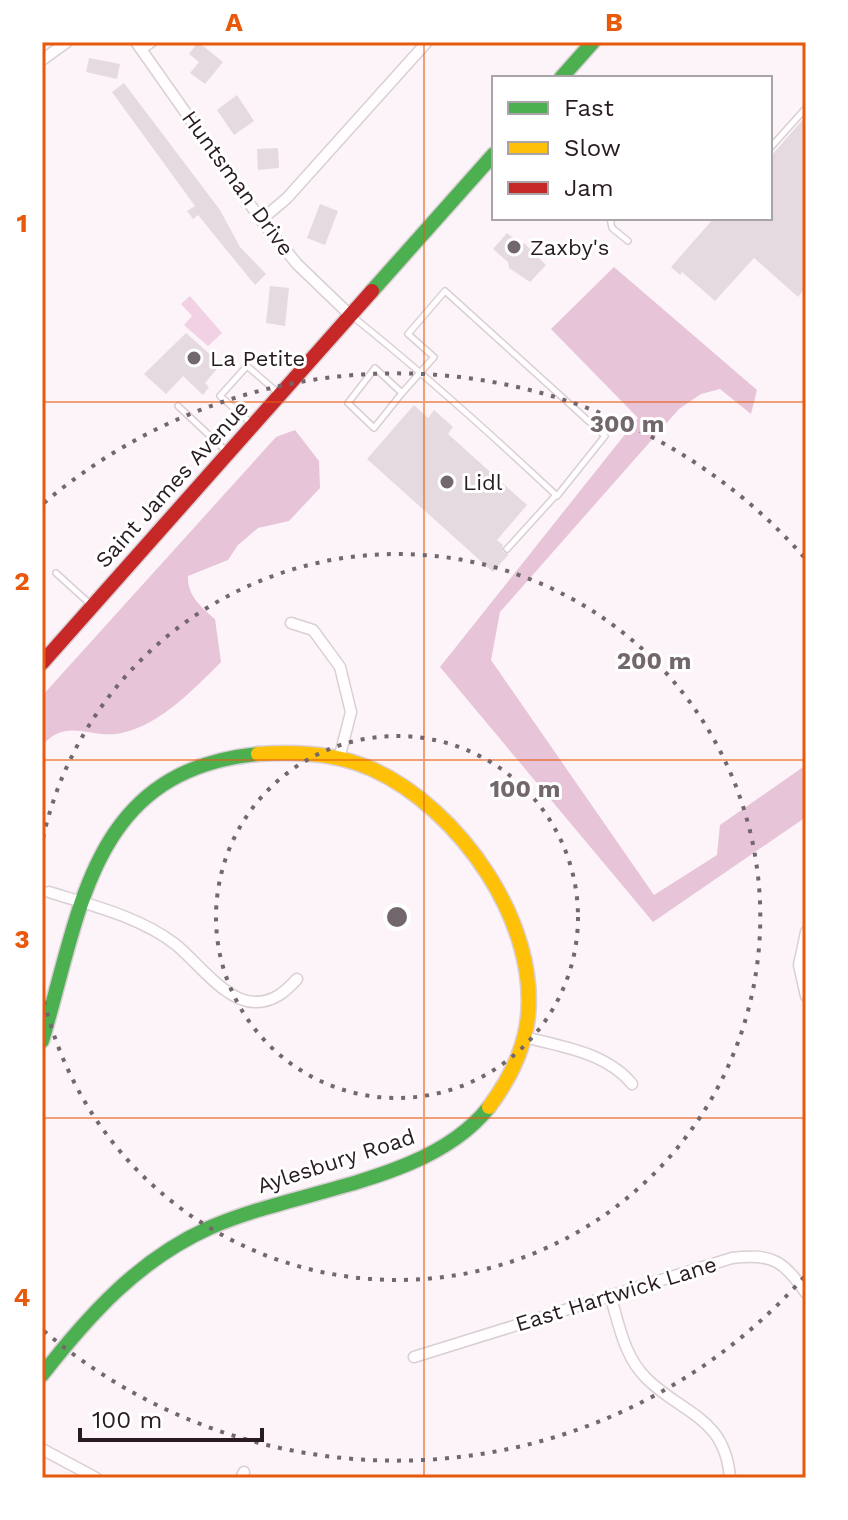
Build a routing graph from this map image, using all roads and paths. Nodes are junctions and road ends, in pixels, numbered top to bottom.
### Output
1 (67, 42) edge
2 (151, 42) edge
3 (427, 42) edge
4 (593, 42) edge
5 (138, 46) edge
6 (42, 60) edge
7 (563, 76) edge
8 (806, 108) edge
9 (772, 146) edge
10 (492, 156) edge
11 (261, 220) junction
12 (610, 220) edge
13 (628, 241) dead end
14 (351, 316) junction
15 (420, 374) junction
16 (402, 393) junction
17 (280, 396) junction
18 (178, 406) dead end
19 (254, 425) junction
20 (229, 454) junction
21 (556, 495) junction
22 (507, 549) dead end
23 (56, 573) dead end
24 (93, 606) junction
25 (291, 623) dead end
26 (42, 663) edge
27 (340, 755) junction
28 (49, 892) dead end
29 (78, 901) junction
30 (806, 932) edge
31 (297, 979) dead end
32 (806, 996) edge
33 (524, 1037) junction
34 (42, 1041) edge
35 (632, 1084) dead end
36 (806, 1293) edge
37 (610, 1295) junction
38 (414, 1357) dead end
39 (42, 1375) edge
40 (42, 1449) edge
41 (96, 1478) edge
42 (730, 1478) edge

1 - 6 street
2 - 5 street
3 - 11 street
4 - 7 street
5 - 11 street, Huntsman Drive
8 - 9 lane
10 - 14 street, Saint James Avenue
11 - 14 street, Huntsman Drive
12 - 13 lane
14 - 15 lane
14 - 17 street, Saint James Avenue
15 - 16 lane
15 - 21 lane
15 - 21 lane
16 - 16 lane
17 - 19 street, Saint James Avenue
17 - 19 lane
18 - 20 lane
19 - 20 street, Saint James Avenue
20 - 24 street, Saint James Avenue
21 - 22 lane
23 - 24 lane
24 - 26 street, Saint James Avenue
25 - 27 street
27 - 29 street, Aylesbury Road
27 - 33 street, Aylesbury Road
28 - 29 street
29 - 31 street
29 - 34 street, Aylesbury Road
30 - 32 street
33 - 35 street
33 - 39 street, Aylesbury Road
36 - 37 street, East Hartwick Lane
37 - 38 street, East Hartwick Lane
37 - 42 street
40 - 41 street

